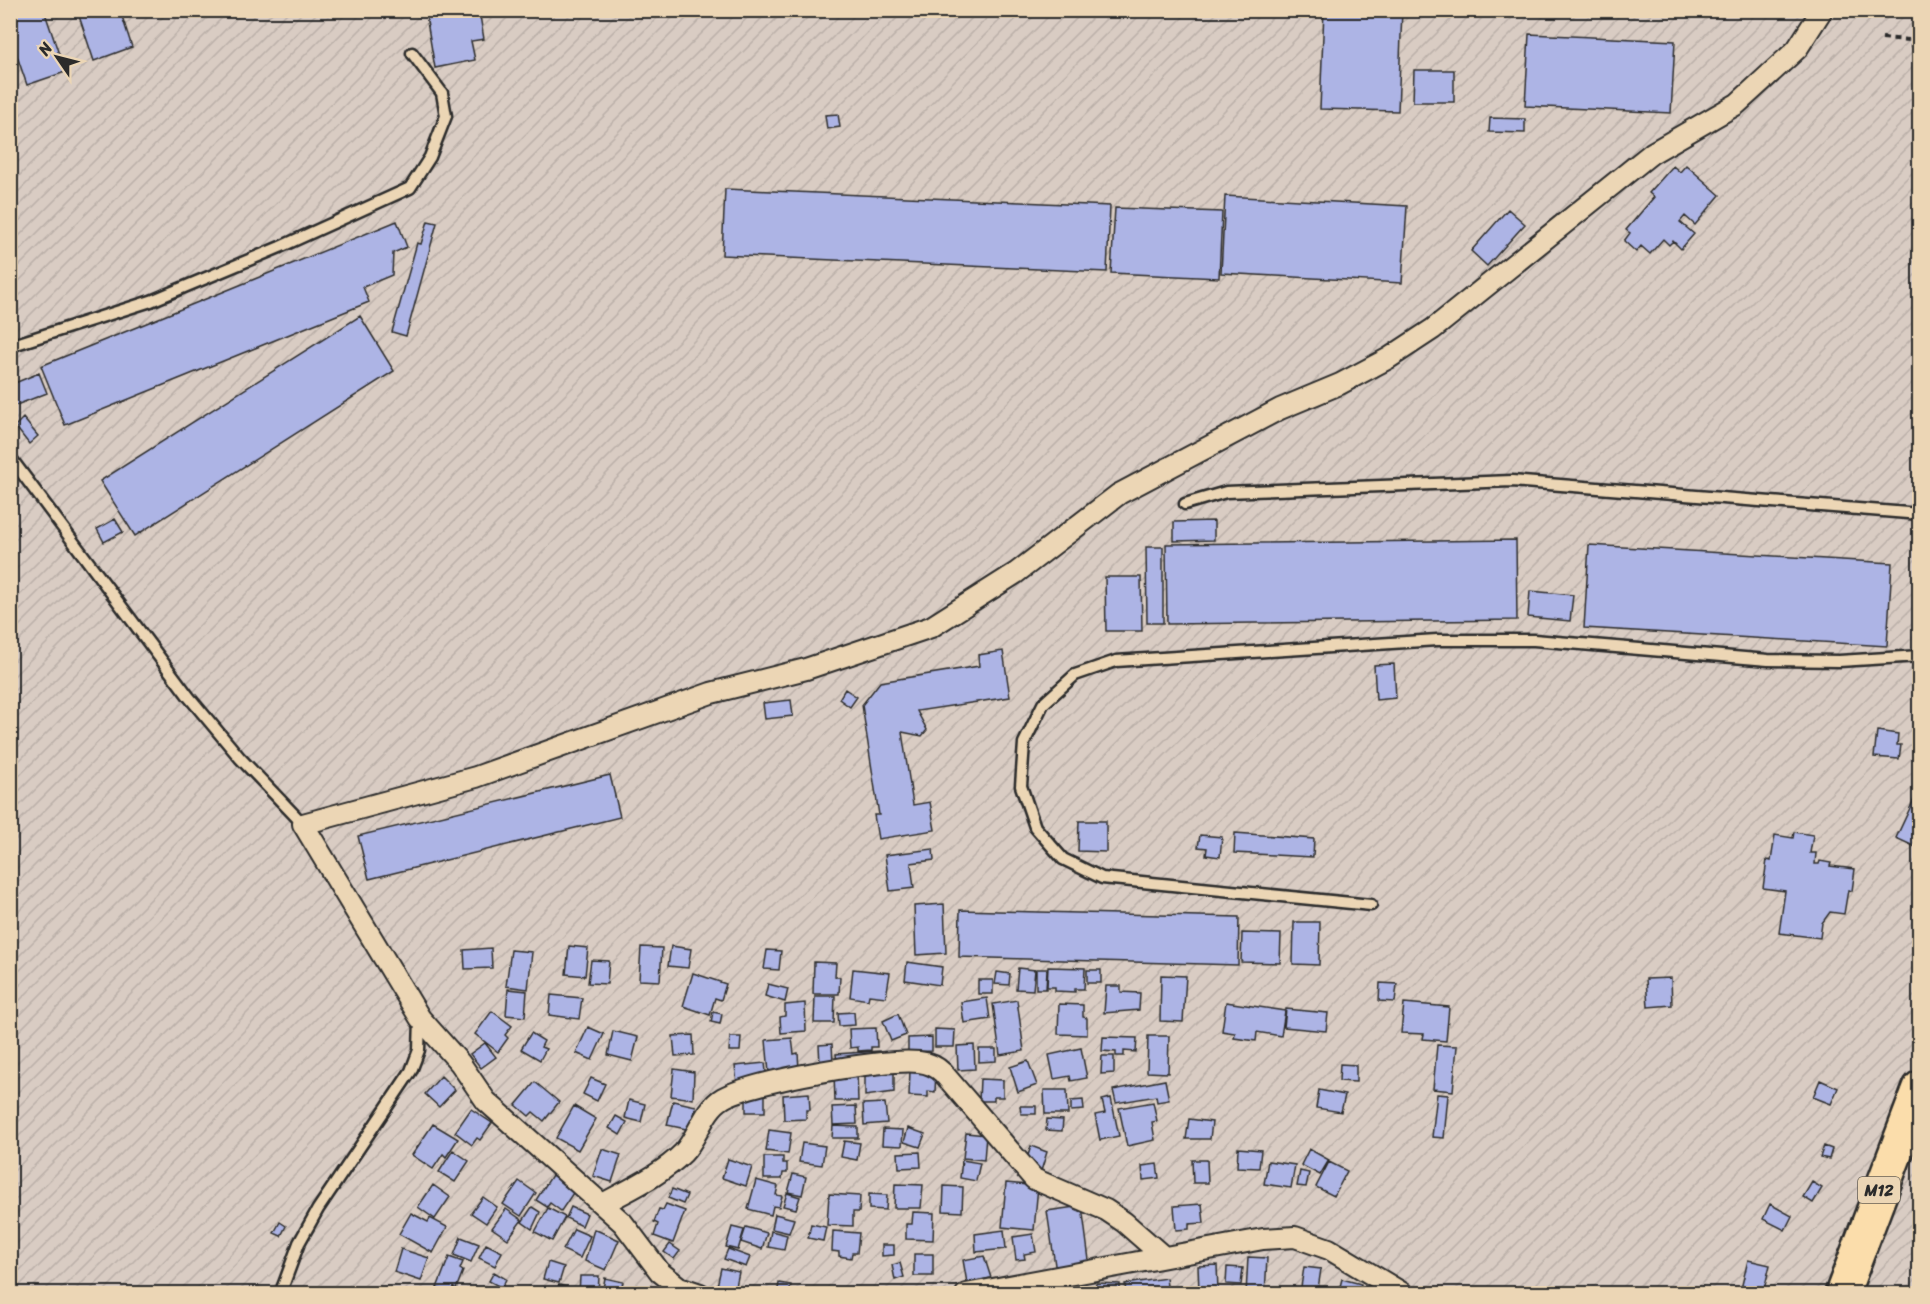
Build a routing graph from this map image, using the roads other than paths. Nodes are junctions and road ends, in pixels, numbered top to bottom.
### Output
1 (1822, 10) edge
2 (412, 53) dead end
3 (10, 346) edge
4 (10, 457) edge
5 (1185, 504) dead end
6 (1920, 514) edge
7 (1920, 656) edge
8 (303, 824) junction
9 (1371, 905) dead end
10 (420, 1018) junction
11 (1920, 1088) edge
12 (603, 1204) junction
13 (1164, 1257) junction
14 (1371, 1284) edge
15 (282, 1289) dead end
16 (700, 1293) edge
17 (966, 1293) edge
18 (1404, 1293) edge
19 (1842, 1293) edge

1 - 8 street
2 - 3 lane
4 - 8 lane
5 - 6 lane
7 - 9 lane
8 - 10 street
10 - 12 street
10 - 15 lane
11 - 19 highway, M12
12 - 13 street
12 - 16 street
13 - 14 street
13 - 17 street
14 - 18 street

